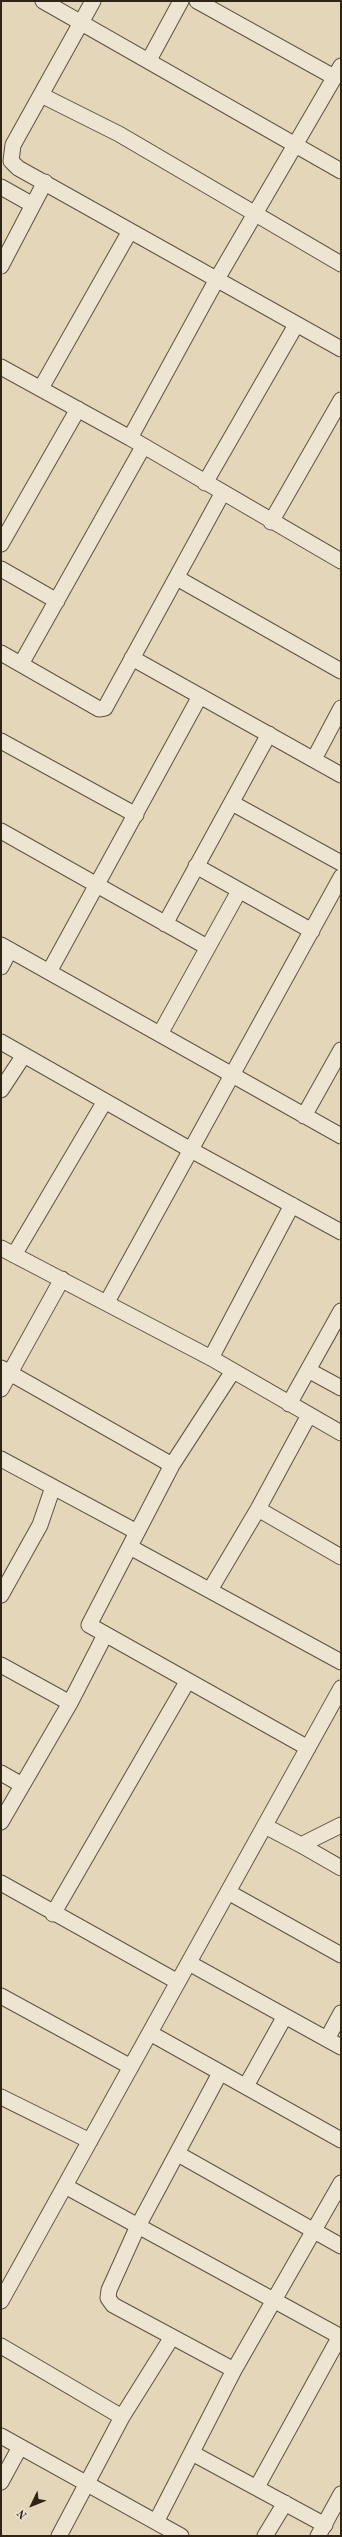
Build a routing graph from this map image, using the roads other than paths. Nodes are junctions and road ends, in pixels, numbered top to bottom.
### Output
1 (43, 1) edge
2 (93, 1) edge
3 (181, 1) edge
4 (198, 1) edge
5 (80, 22) junction
6 (149, 60) junction
7 (338, 71) edge
8 (41, 95) junction
9 (296, 145) junction
10 (341, 171) edge
11 (45, 182) junction
12 (1, 187) edge
13 (33, 205) junction
14 (256, 215) junction
15 (130, 231) junction
16 (341, 264) edge
17 (1, 266) edge
18 (217, 279) junction
19 (296, 325) junction
20 (341, 349) edge
21 (2, 370) edge
22 (41, 388) junction
23 (341, 400) edge
24 (78, 409) junction
25 (130, 438) junction
26 (143, 446) junction
27 (205, 483) junction
28 (222, 494) junction
29 (271, 522) junction
30 (1, 544) edge
31 (341, 561) edge
32 (1, 570) edge
33 (177, 578) junction
34 (57, 601) junction
35 (1, 653) edge
36 (132, 658) junction
37 (20, 664) junction
38 (341, 671) edge
39 (200, 696) junction
40 (341, 708) edge
41 (269, 734) junction
42 (1, 741) edge
43 (314, 759) junction
44 (341, 775) edge
45 (232, 803) junction
46 (136, 815) junction
47 (1, 831) edge
48 (341, 862) edge
49 (196, 866) junction
50 (341, 877) edge
51 (97, 886) junction
52 (239, 890) junction
53 (164, 924) junction
54 (312, 931) junction
55 (207, 947) junction
56 (6, 948) edge
57 (1, 967) edge
58 (49, 972) junction
59 (160, 1034) junction
60 (1, 1042) edge
61 (341, 1050) edge
62 (24, 1055) junction
63 (234, 1075) junction
64 (1, 1090) edge
65 (105, 1101) junction
66 (304, 1116) junction
67 (341, 1136) edge
68 (191, 1150) junction
69 (292, 1205) junction
70 (341, 1232) edge
71 (1, 1248) edge
72 (14, 1255) junction
73 (62, 1279) junction
74 (107, 1302) junction
75 (341, 1311) edge
76 (211, 1358) junction
77 (308, 1370) junction
78 (5, 1371) edge
79 (233, 1371) junction
80 (341, 1388) edge
81 (1, 1389) edge
82 (289, 1404) junction
83 (309, 1415) junction
84 (341, 1433) edge
85 (1, 1459) edge
86 (172, 1465) junction
87 (53, 1487) junction
88 (258, 1509) junction
89 (137, 1532) junction
90 (130, 1547) junction
91 (341, 1557) edge
92 (210, 1590) junction
93 (1, 1595) edge
94 (105, 1635) junction
95 (341, 1662) edge
96 (1, 1665) edge
97 (187, 1682) junction
98 (341, 1688) edge
99 (70, 1703) junction
100 (308, 1748) junction
101 (1, 1773) edge
102 (22, 1785) junction
103 (1, 1822) edge
104 (341, 1825) edge
105 (265, 1826) junction
106 (301, 1845) junction
107 (341, 1868) edge
108 (1, 1883) edge
109 (228, 1892) junction
110 (52, 1914) junction
111 (341, 1955) edge
112 (189, 1962) junction
113 (178, 1982) junction
114 (1, 1996) edge
115 (341, 2013) edge
116 (285, 2016) junction
117 (150, 2033) junction
118 (327, 2039) junction
119 (341, 2047) edge
120 (131, 2067) junction
121 (220, 2073) junction
122 (246, 2086) junction
123 (1, 2097) edge
124 (341, 2140) edge
125 (90, 2141) junction
126 (178, 2154) junction
127 (341, 2183) edge
128 (65, 2186) junction
129 (137, 2228) junction
130 (314, 2232) junction
131 (341, 2246) edge
132 (274, 2300) junction
133 (1, 2301) edge
134 (340, 2337) edge
135 (172, 2338) junction
136 (1, 2346) edge
137 (234, 2370) junction
138 (122, 2417) junction
139 (1, 2436) edge
140 (20, 2447) junction
141 (192, 2453) junction
142 (1, 2482) edge
143 (87, 2484) junction
144 (257, 2487) junction
145 (341, 2494) edge
146 (285, 2503) junction
147 (156, 2522) junction
148 (321, 2530) edge
149 (59, 2536) edge
150 (181, 2536) edge
151 (265, 2536) edge

1 - 5 street
2 - 5 street
3 - 6 street
4 - 7 street
5 - 6 street
5 - 8 street
6 - 9 street
7 - 9 street
8 - 11 street
8 - 14 street
9 - 10 street
9 - 14 street
11 - 13 street
11 - 15 street
12 - 13 street
13 - 17 street
14 - 16 street
14 - 18 street
15 - 18 street
15 - 22 street
18 - 19 street
18 - 25 street
19 - 20 street
19 - 27 street
21 - 22 street
22 - 24 street
23 - 29 street
24 - 25 street
24 - 30 street
25 - 26 street
26 - 27 street
26 - 34 street
27 - 28 street
28 - 29 street
28 - 33 street
29 - 31 street
32 - 34 street
33 - 36 street
33 - 38 street
34 - 37 street
35 - 37 street
36 - 37 street
36 - 39 street
39 - 41 street
39 - 46 street
40 - 43 street
41 - 43 street
41 - 45 street
42 - 46 street
43 - 44 street
45 - 48 street
45 - 49 street
46 - 51 street
47 - 51 street
49 - 52 street
49 - 53 street
50 - 54 street
51 - 53 street
51 - 58 street
52 - 54 street
52 - 55 street
53 - 55 street
54 - 63 street
55 - 59 street
56 - 57 street
56 - 58 street
58 - 59 street
59 - 63 street
60 - 62 street
61 - 66 street
62 - 64 street
62 - 65 street
63 - 66 street
63 - 68 street
65 - 68 street
65 - 72 street
66 - 67 street
68 - 69 street
68 - 74 street
69 - 70 street
69 - 76 street
71 - 72 street
72 - 73 street
73 - 74 street
73 - 78 street
74 - 76 street
75 - 77 street
76 - 79 street
77 - 80 street
77 - 82 street
78 - 81 street
78 - 86 street
79 - 82 street
79 - 86 street
82 - 83 street
83 - 84 street
83 - 88 street
85 - 87 street
86 - 89 street
87 - 89 street
87 - 93 street
88 - 91 street
88 - 92 street
89 - 90 street
90 - 92 street
90 - 94 street
92 - 95 street
94 - 97 street
94 - 99 street
96 - 99 street
97 - 100 street
97 - 110 street
98 - 100 street
99 - 102 street
100 - 105 street
101 - 102 street
102 - 103 street
104 - 106 street
105 - 106 street
105 - 109 street
106 - 107 street
108 - 110 street
109 - 111 street
109 - 112 street
110 - 113 street
112 - 113 street
112 - 116 street
113 - 117 street
114 - 120 street
115 - 118 street
116 - 118 street
116 - 122 street
117 - 120 street
117 - 121 street
118 - 119 street
120 - 125 street
121 - 122 street
121 - 126 street
122 - 124 street
123 - 125 street
125 - 128 street
126 - 129 street
126 - 130 street
127 - 130 street
128 - 129 street
128 - 133 street
129 - 132 street
129 - 135 street
130 - 131 street
130 - 132 street
132 - 134 street
132 - 137 street
134 - 144 street
135 - 137 street
135 - 138 street
136 - 138 street
137 - 141 street
138 - 143 street
139 - 140 street
140 - 142 street
140 - 143 street
141 - 144 street
141 - 147 street
143 - 147 street
143 - 149 street
144 - 146 street
145 - 148 street
146 - 148 street
146 - 151 street
147 - 150 street

